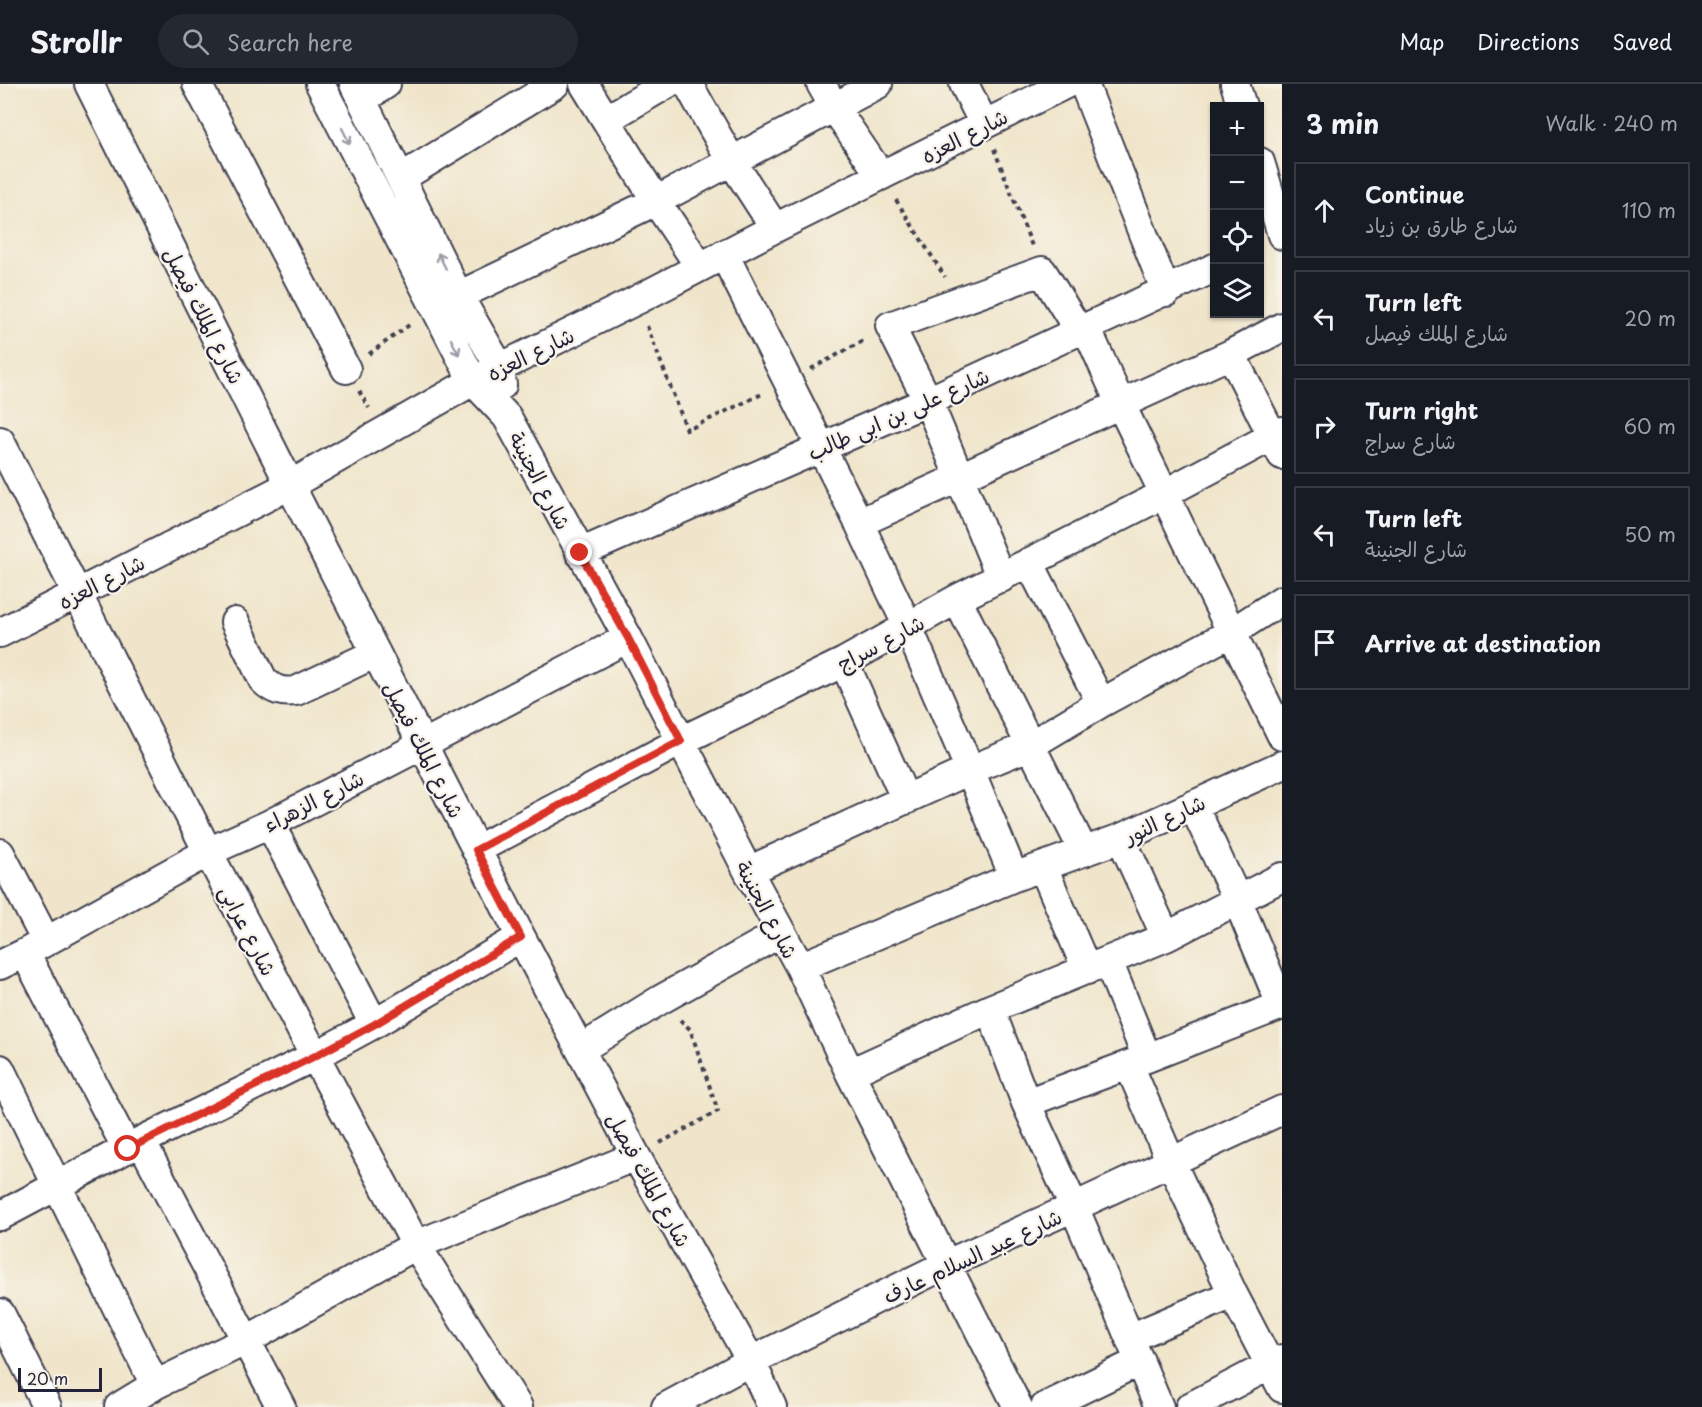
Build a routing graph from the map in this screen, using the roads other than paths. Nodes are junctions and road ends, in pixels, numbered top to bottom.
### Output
1 (89, 84) edge
2 (196, 84) edge
3 (320, 84) edge
4 (555, 84) edge
5 (584, 84) edge
6 (667, 84) edge
7 (688, 84) edge
8 (878, 84) edge
9 (964, 84) edge
10 (1066, 84) edge
11 (1083, 84) edge
12 (1235, 84) edge
13 (368, 89) edge
14 (827, 95) edge
15 (1241, 102) edge
16 (607, 119) junction
17 (984, 124) junction
18 (731, 160) junction
19 (1264, 175) edge
20 (881, 176) junction
21 (400, 178) junction
22 (656, 201) junction
23 (775, 228) junction
24 (1282, 235) edge
25 (1264, 245) edge
26 (712, 261) junction
27 (1210, 270) edge
28 (1166, 292) junction
29 (446, 301) junction
30 (1282, 327) edge
31 (1083, 329) junction
32 (1231, 354) junction
33 (500, 368) junction
34 (346, 369) road end
35 (473, 381) junction
36 (928, 401) junction
37 (1120, 403) junction
38 (507, 417) junction
39 (0, 441) edge
40 (1279, 441) edge
41 (820, 448) junction
42 (959, 476) junction
43 (290, 485) junction
44 (1164, 494) junction
45 (859, 523) junction
46 (580, 553) junction
47 (1029, 562) junction
48 (1001, 578) junction
49 (77, 593) junction
50 (957, 599) junction
51 (1282, 600) edge
52 (235, 622) dead end
53 (908, 627) junction
54 (1232, 632) junction
55 (0, 633) edge
56 (628, 638) junction
57 (376, 653) junction
58 (844, 662) junction
59 (1101, 703) junction
60 (1282, 736) edge
61 (681, 741) junction
62 (422, 744) junction
63 (1029, 746) junction
64 (1282, 765) edge
65 (970, 770) junction
66 (906, 800) junction
67 (1192, 805) junction
68 (270, 824) junction
69 (1121, 838) junction
70 (476, 850) junction
71 (208, 852) junction
72 (1084, 852) junction
73 (0, 853) edge
74 (1043, 867) junction
75 (748, 871) junction
76 (1282, 877) edge
77 (1014, 878) junction
78 (1237, 899) junction
79 (780, 933) junction
80 (521, 937) junction
81 (1166, 937) junction
82 (36, 947) junction
83 (0, 965) edge
84 (1098, 966) junction
85 (800, 967) junction
86 (1281, 1005) edge
87 (990, 1009) junction
88 (375, 1024) junction
89 (581, 1049) junction
90 (315, 1056) junction
91 (1138, 1062) junction
92 (0, 1069) edge
93 (850, 1073) junction
94 (1026, 1103) junction
95 (1282, 1110) edge
96 (134, 1145) junction
97 (636, 1156) junction
98 (1170, 1160) junction
99 (57, 1186) junction
100 (1074, 1207) junction
101 (0, 1216) edge
102 (416, 1245) junction
103 (947, 1264) junction
104 (1233, 1294) junction
105 (0, 1313) edge
106 (247, 1340) junction
107 (1135, 1349) junction
108 (751, 1361) junction
109 (1278, 1371) edge
110 (155, 1385) junction
111 (124, 1406) edge
112 (47, 1407) edge
113 (281, 1407) edge
114 (518, 1407) edge
115 (666, 1407) edge
116 (772, 1407) edge
117 (1018, 1407) edge
118 (1045, 1407) edge
119 (1159, 1407) edge
120 (1190, 1407) edge

1 - 43 street, شارع الملك فيصل
2 - 34 street
3 -> 29 street, شارع الجنينة
4 - 21 street
5 - 16 street
6 - 16 street
7 - 18 street
8 - 14 street
9 - 17 street
10 - 17 street, شارع العزه
11 - 28 street
12 - 15 street
13 - 21 street, شارع الجنينة
14 - 18 street
14 - 20 street
16 - 22 street
17 - 20 street, شارع العزه
18 - 22 street
18 - 23 street
19 - 24 street
20 - 23 street, شارع العزه
29 -> 21 street, شارع الجنينة
22 - 26 street
22 - 29 street
23 - 26 street, شارع العزه
24 - 25 street
26 - 33 street, شارع العزه
26 - 41 street
27 - 28 street, شارع على بن ابى طالب
28 - 31 street, شارع على بن ابى طالب
29 - 33 street, شارع الجنينة
29 -> 35 street, شارع الجنينة
30 - 32 street
31 - 36 street, شارع على بن ابى طالب
31 - 36 street
31 - 37 street
32 - 37 street
32 - 40 street
33 - 35 street, شارع العزه
33 - 38 street, شارع الجنينة
35 - 38 street, شارع الجنينة
35 - 43 street, شارع العزه
36 - 41 street, شارع على بن ابى طالب
36 - 42 street
37 - 42 street
37 - 44 street
38 - 46 street, شارع الجنينة
39 - 49 street, شارع عرابى
40 - 44 street, شارع سراج
41 - 45 street
41 - 46 street, شارع على بن ابى طالب
42 - 45 street
42 - 48 street
43 - 49 street, شارع العزه
43 - 57 street, شارع الملك فيصل
44 - 47 street, شارع سراج
44 - 54 street
45 - 53 street
46 - 56 street, شارع الجنينة
47 - 48 street, شارع سراج
47 - 59 street
48 - 50 street, شارع سراج
49 - 55 street, شارع العزه
49 - 71 street, شارع عرابى
50 - 53 street, شارع سراج
50 - 63 street
51 - 54 street
52 - 57 street
53 - 58 street, شارع سراج
53 - 65 street
54 - 59 street
54 - 60 street
56 - 61 street, شارع الجنينة
56 - 62 street, شارع الزهراء
57 - 62 street, شارع الملك فيصل
58 - 61 street, شارع سراج
58 - 66 street
59 - 63 street
61 - 70 street, شارع سراج
61 - 75 street, شارع الجنينة
62 - 68 street, شارع الزهراء
62 - 70 street, شارع الملك فيصل
63 - 65 street
63 - 72 street
64 - 67 street, شارع النور
65 - 66 street
65 - 77 street
66 - 75 street
67 - 69 street, شارع النور
67 - 78 street
68 - 71 street, شارع الزهراء
68 - 88 street
69 - 72 street, شارع النور
69 - 81 street
70 - 80 street, شارع الملك فيصل
71 - 82 street, شارع الزهراء
71 - 90 street, شارع عرابى
72 - 74 street, شارع النور
73 - 82 street
74 - 77 street, شارع النور
74 - 84 street
75 - 79 street, شارع الجنينة
76 - 78 street
77 - 85 street, شارع النور
78 - 81 street
78 - 86 street
79 - 85 street, شارع الجنينة
79 - 89 street
80 - 88 street
80 - 89 street, شارع الملك فيصل
81 - 84 street
82 - 83 street, شارع الزهراء
82 - 96 street
84 - 87 street
84 - 91 street
85 - 93 street, شارع الجنينة
86 - 91 street
87 - 93 street
87 - 94 street
88 - 90 street
89 - 97 street, شارع الملك فيصل
90 - 96 street
90 - 102 street, شارع عرابى
91 - 94 street
91 - 98 street
92 - 99 street
93 - 103 street, شارع الجنينة
94 - 100 street
95 - 98 street, شارع عبد السلام عارف
96 - 99 street
96 - 106 street
97 - 102 street
97 - 108 street, شارع الملك فيصل
98 - 100 street, شارع عبد السلام عارف
98 - 104 street
99 - 101 street
99 - 110 street
100 - 103 street, شارع عبد السلام عارف
100 - 107 street
102 - 106 street
102 - 114 street, شارع عرابى
103 - 108 street, شارع عبد السلام عارف
103 - 117 street, شارع الجنينة
104 - 107 street
104 - 109 street
105 - 112 street
106 - 110 street
106 - 113 street
107 - 118 street
107 - 119 street
108 - 115 street, شارع عبد السلام عارف
108 - 116 street, شارع الملك فيصل
109 - 120 street
110 - 111 street

